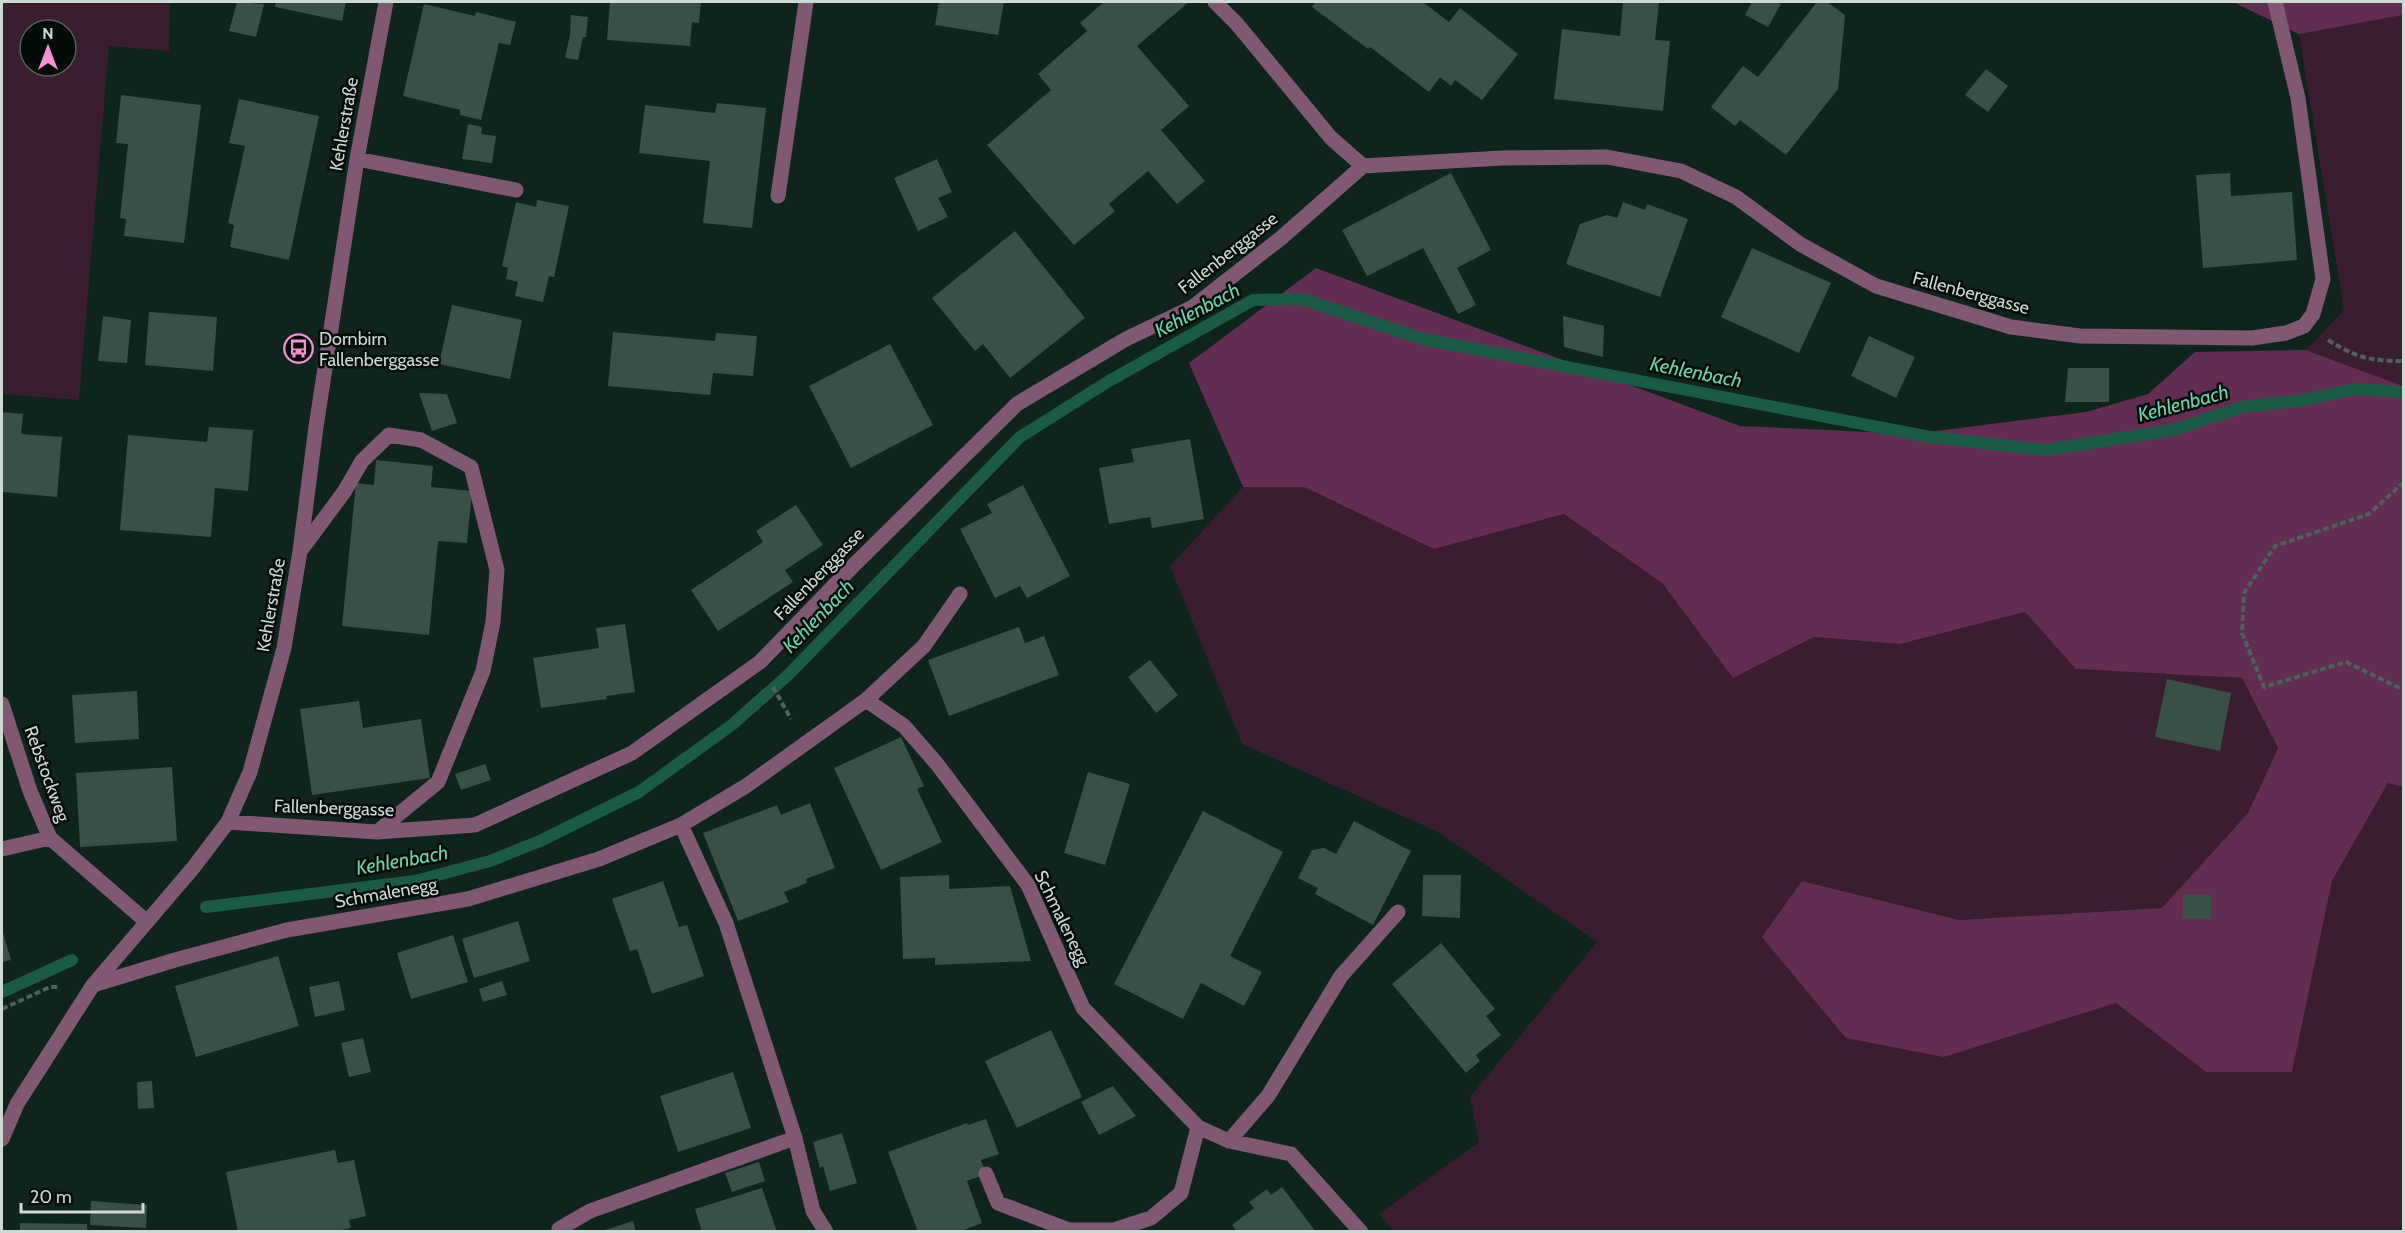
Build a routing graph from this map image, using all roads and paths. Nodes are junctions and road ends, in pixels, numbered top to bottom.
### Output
1 (386, 2) edge
2 (806, 2) edge
3 (1215, 2) edge
4 (2275, 2) edge
5 (357, 159) junction
6 (1363, 166) junction
7 (516, 190) dead end
8 (778, 196) dead end
9 (2304, 326) junction
10 (2403, 361) edge
11 (2403, 482) edge
12 (300, 551) junction
13 (960, 594) dead end
14 (2403, 690) edge
15 (866, 700) junction
16 (2, 704) edge
17 (228, 822) junction
18 (681, 825) junction
19 (377, 832) junction
20 (50, 838) junction
21 (2, 849) edge
22 (1398, 912) dead end
23 (147, 922) junction
24 (93, 985) junction
25 (2, 1009) edge
26 (1198, 1127) junction
27 (795, 1138) junction
28 (2, 1139) edge
29 (1229, 1142) junction
30 (986, 1174) dead end
31 (559, 1232) edge
32 (826, 1232) edge
33 (1361, 1232) edge

1 - 5 street, Kehlerstraße
2 - 8 street
3 - 6 street
4 - 9 street
5 - 7 street
5 - 12 street, Kehlerstraße
6 - 9 street, Fallenberggasse
6 - 19 street, Fallenberggasse
9 - 10 path
11 - 14 path
12 - 17 street, Kehlerstraße
12 - 19 street
13 - 15 street, Schmalenegg
15 - 18 street, Schmalenegg
15 - 26 street, Schmalenegg
16 - 20 street, Rebstockweg
17 - 19 street, Fallenberggasse
17 - 23 street, Kehlerstraße
18 - 24 street, Schmalenegg
18 - 27 street
20 - 21 street
20 - 23 street, Rebstockweg
22 - 29 street
23 - 24 street, Kehlerstraße
24 - 25 path
24 - 28 street, Kehlerstraße
26 - 29 street, Schmalenegg
26 - 30 street
27 - 31 street
27 - 32 street
29 - 33 street, Schmalenegg

